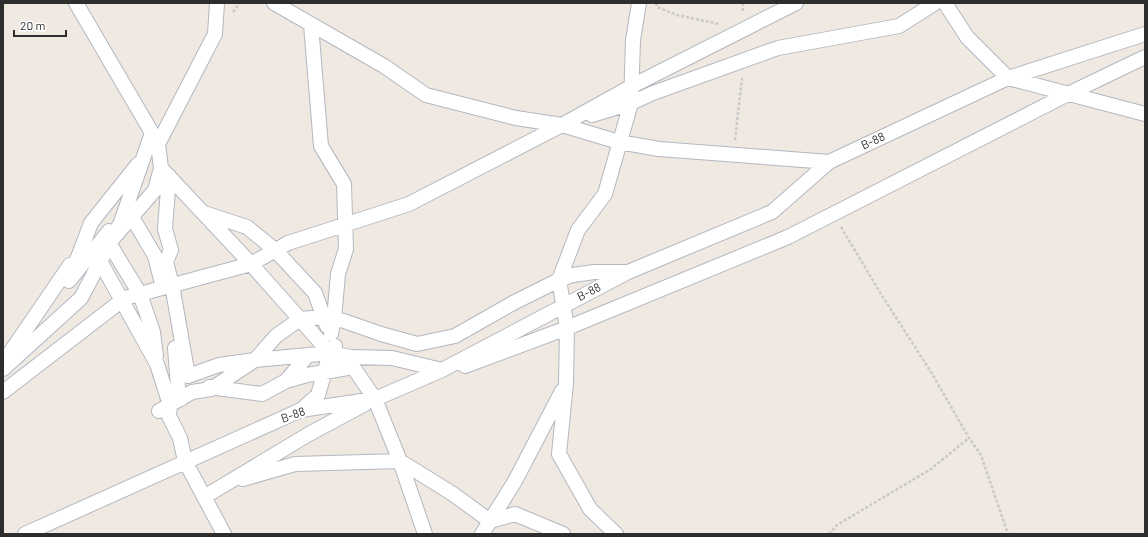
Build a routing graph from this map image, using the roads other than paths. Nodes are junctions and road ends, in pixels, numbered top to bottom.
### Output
1 (76, 3) edge
2 (217, 3) edge
3 (274, 3) edge
4 (639, 3) edge
5 (796, 3) edge
6 (935, 3) edge
7 (945, 3) edge
8 (311, 25) junction
9 (1145, 34) edge
10 (1145, 57) edge
11 (1008, 78) junction
12 (632, 86) junction
13 (1068, 94) junction
14 (631, 102) junction
15 (1145, 114) edge
16 (562, 125) junction
17 (619, 142) junction
18 (160, 155) junction
19 (144, 156) junction
20 (829, 162) junction
21 (202, 212) junction
22 (128, 214) junction
23 (345, 224) junction
24 (109, 243) junction
25 (82, 245) junction
26 (275, 250) junction
27 (100, 261) junction
28 (251, 264) junction
29 (628, 272) junction
30 (559, 280) junction
31 (168, 287) junction
32 (140, 294) junction
33 (122, 301) junction
34 (563, 305) junction
35 (329, 318) junction
36 (300, 319) junction
37 (567, 328) junction
38 (330, 353) junction
39 (308, 355) junction
40 (255, 360) junction
41 (3, 363) edge
42 (157, 364) junction
43 (353, 367) junction
44 (3, 369) edge
45 (442, 370) junction
46 (325, 372) junction
47 (286, 381) junction
48 (566, 383) junction
49 (211, 388) junction
50 (3, 392) edge
51 (174, 395) junction
52 (375, 399) junction
53 (301, 410) junction
54 (185, 461) junction
55 (400, 461) junction
56 (224, 485) junction
57 (204, 497) junction
58 (490, 521) junction
59 (25, 534) edge
60 (224, 534) edge
61 (425, 534) edge
62 (482, 534) edge
63 (563, 534) edge
64 (616, 534) edge

1 - 18 street
2 - 18 street
3 - 8 street
4 - 12 street
5 - 12 street
6 - 14 street
7 - 11 street
8 - 16 street
8 - 23 street
9 - 11 street, B-88
10 - 13 street
11 - 13 street
11 - 20 street, B-88
12 - 14 street
12 - 16 street
13 - 15 street
13 - 37 street
14 - 16 street
14 - 17 street
16 - 17 street
16 - 23 street
17 - 20 street
17 - 30 street
18 - 19 street
18 - 21 street
18 - 22 street
18 - 31 street
19 - 22 street
19 - 25 street
20 - 29 street, B-88
21 - 26 street
21 - 28 street
22 - 24 street
22 - 25 street
22 - 31 street
23 - 26 street
23 - 35 street
24 - 27 street
24 - 32 street
25 - 41 street
26 - 28 street
26 - 35 street
27 - 33 street
27 - 44 street
28 - 31 street
28 - 36 street
29 - 30 street
29 - 34 street, B-88
30 - 34 street
30 - 35 street
31 - 32 street
31 - 51 street
32 - 33 street
32 - 42 street
33 - 42 street
33 - 50 street
34 - 37 street
34 - 45 street, B-88
35 - 36 street
35 - 38 street
36 - 38 street
36 - 40 street
37 - 48 street
37 - 52 street
38 - 39 street
38 - 43 street
38 - 45 street
38 - 46 street
39 - 40 street
39 - 47 street
40 - 49 street
40 - 51 street
42 - 51 street
43 - 46 street
43 - 52 street
45 - 52 street, B-88
46 - 47 street
46 - 53 street
47 - 49 street
48 - 58 street
48 - 64 street
49 - 51 street
49 - 51 street
51 - 54 street
52 - 53 street, B-88
52 - 55 street
52 - 56 street
53 - 54 street, B-88
54 - 57 street
54 - 59 street, B-88
55 - 56 street
55 - 58 street
55 - 61 street
56 - 57 street
57 - 60 street
58 - 62 street
58 - 63 street

